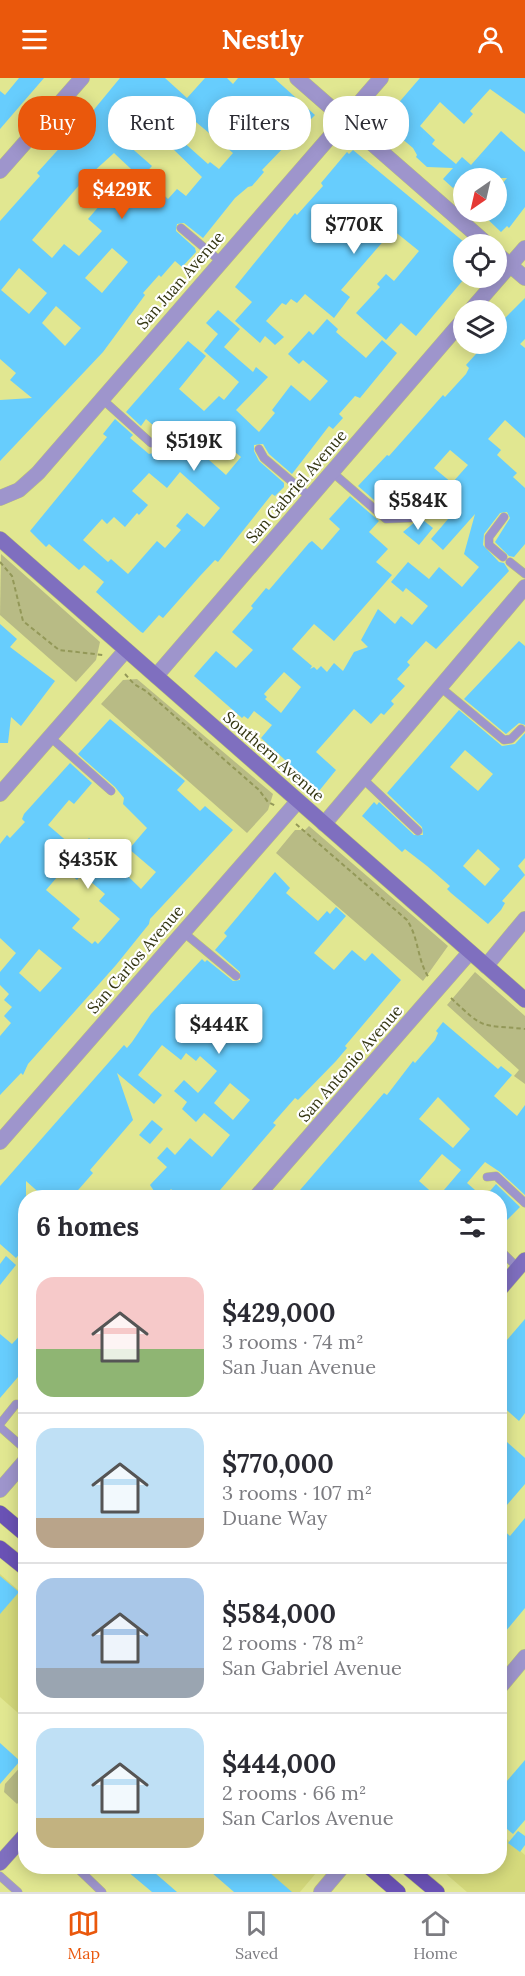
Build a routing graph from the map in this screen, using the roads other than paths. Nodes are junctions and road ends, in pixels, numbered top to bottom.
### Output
1 (82, 78) edge
2 (297, 78) edge
3 (381, 78) edge
4 (366, 96) edge
5 (323, 101) edge
6 (323, 145) edge
7 (379, 150) edge
8 (0, 171) edge
9 (181, 228) dead end
10 (476, 234) edge
11 (525, 248) edge
12 (220, 261) junction
13 (507, 262) edge
14 (510, 265) junction
15 (525, 278) edge
16 (480, 300) edge
17 (453, 332) edge
18 (102, 399) junction
19 (151, 443) dead end
20 (259, 449) dead end
21 (332, 472) junction
22 (310, 497) junction
23 (0, 498) edge
24 (504, 517) dead end
25 (411, 518) dead end
26 (0, 539) edge
27 (525, 574) edge
28 (525, 587) edge
29 (126, 650) junction
30 (156, 676) junction
31 (439, 686) junction
32 (521, 729) dead end
33 (50, 737) junction
34 (362, 778) junction
35 (111, 791) dead end
36 (0, 794) edge
37 (298, 801) junction
38 (324, 824) junction
39 (418, 831) dead end
40 (525, 919) edge
41 (183, 932) junction
42 (470, 952) junction
43 (486, 966) junction
44 (236, 976) dead end
45 (525, 1000) edge
46 (0, 1142) edge
47 (487, 1177) dead end
48 (262, 1190) edge
49 (525, 1203) edge
50 (507, 1254) edge
51 (522, 1264) edge
52 (507, 1281) edge
53 (18, 1404) edge
54 (0, 1426) edge
55 (18, 1443) edge
56 (18, 1469) edge
57 (0, 1490) edge
58 (0, 1513) edge
59 (18, 1528) edge
60 (0, 1548) edge
61 (18, 1563) edge
62 (525, 1658) edge
63 (507, 1679) edge
64 (18, 1843) edge
65 (0, 1863) edge
66 (83, 1874) edge
67 (336, 1874) edge
68 (377, 1874) edge
69 (416, 1874) edge
70 (0, 1876) edge
71 (18, 1892) edge
72 (102, 1892) edge
73 (321, 1892) edge
74 (398, 1892) edge
75 (437, 1892) edge

1 - 8 street
2 - 5 street
3 - 4 street, San Juan Avenue
6 - 12 street, San Juan Avenue
7 - 10 street
9 - 12 lane
11 - 14 street
12 - 18 street, San Juan Avenue
13 - 14 street
14 - 15 street
14 - 16 street
17 - 21 street, San Gabriel Avenue
18 - 19 lane
18 - 23 street, San Juan Avenue
20 - 22 lane
21 - 22 street, San Gabriel Avenue
21 - 25 lane
22 - 30 street, San Gabriel Avenue
24 - 27 lane
26 - 29 street, Southern Avenue
28 - 31 street
29 - 30 street, Southern Avenue
29 - 33 street
30 - 37 street, Southern Avenue
31 - 32 lane
31 - 34 street
33 - 35 lane
33 - 36 street
34 - 38 street
34 - 39 lane
37 - 38 street, Southern Avenue
37 - 41 street, San Carlos Avenue
38 - 42 street, Southern Avenue
40 - 43 street
41 - 44 lane
41 - 46 street, San Carlos Avenue
42 - 43 street, Southern Avenue
42 - 48 street, San Antonio Avenue
43 - 45 street, Southern Avenue
47 - 49 lane
50 - 51 lane
51 - 52 street
53 - 54 lane
54 - 55 lane
56 - 57 street
58 - 59 main road
60 - 61 main road
62 - 63 street
64 - 65 street
66 - 72 lane
67 - 73 street
68 - 74 main road
69 - 75 main road
70 - 71 lane

